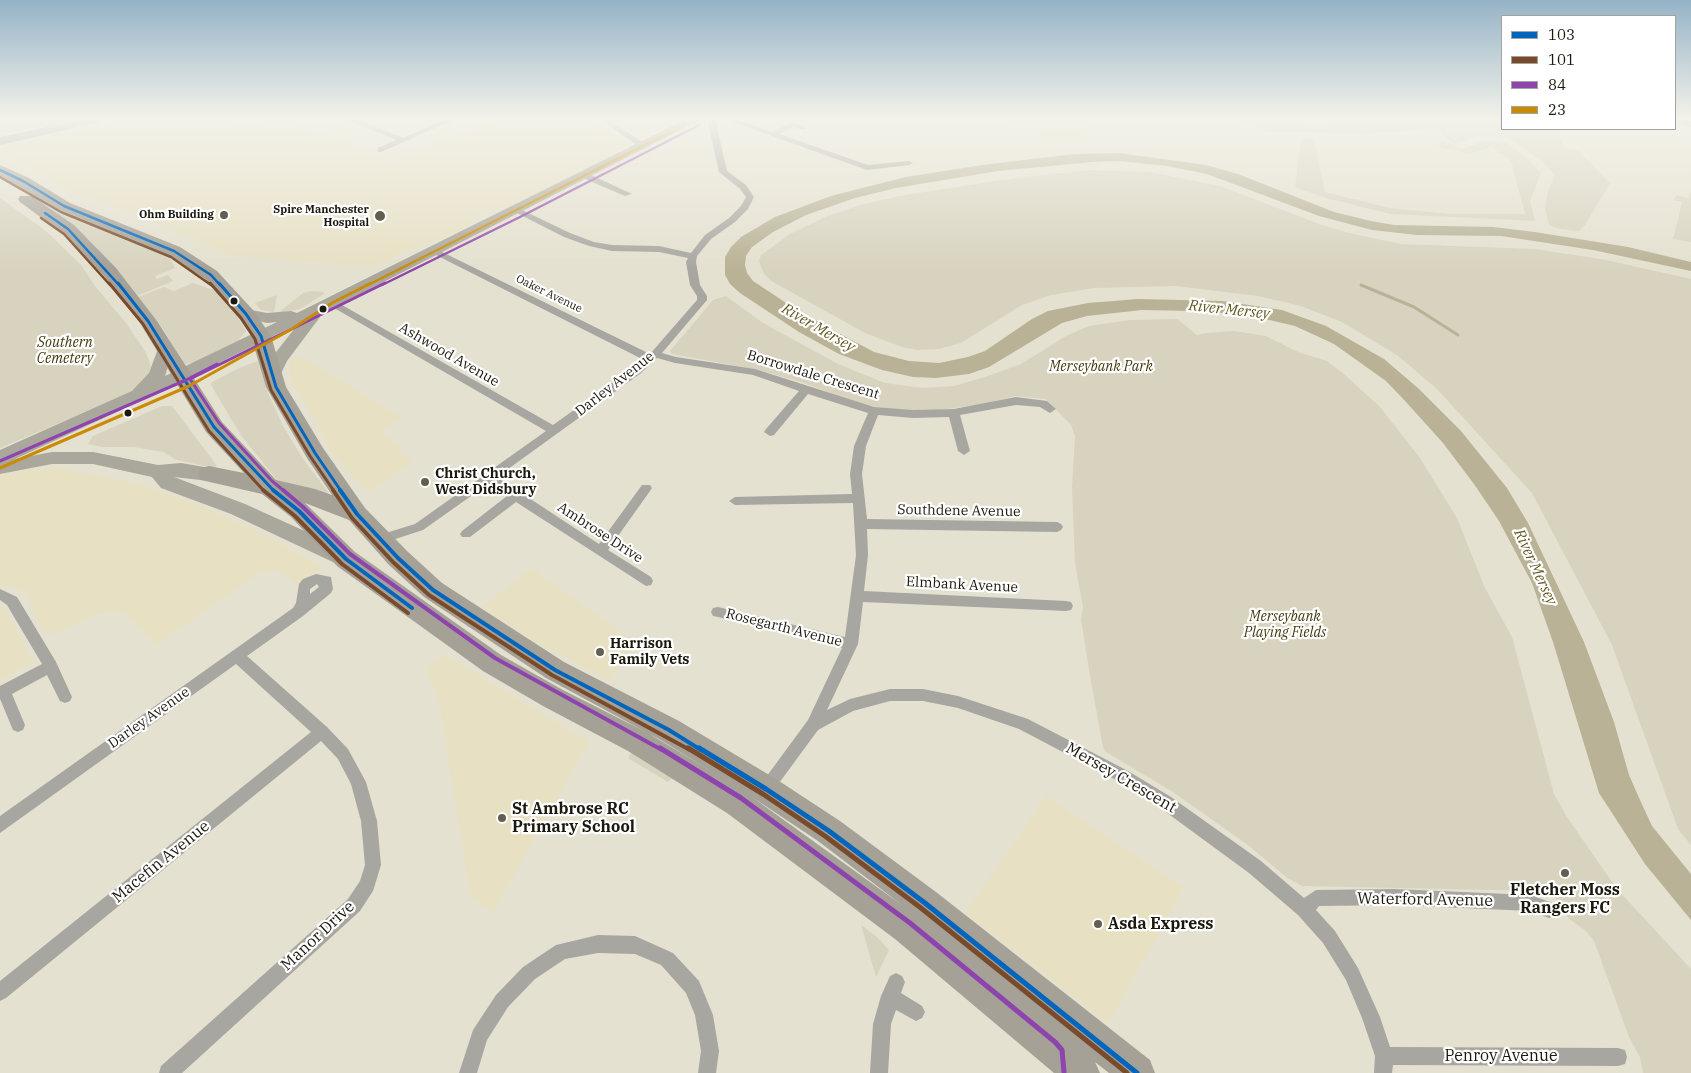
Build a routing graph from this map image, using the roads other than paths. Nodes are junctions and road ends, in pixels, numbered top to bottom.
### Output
1 (599, 169) edge
2 (722, 169) edge
3 (0, 170) edge
4 (586, 176) junction
5 (0, 185) edge
6 (628, 194) dead end
7 (517, 211) junction
8 (435, 252) junction
9 (693, 256) junction
10 (332, 303) junction
11 (246, 314) junction
12 (310, 315) junction
13 (262, 341) junction
14 (165, 350) junction
15 (653, 356) junction
16 (272, 376) junction
17 (185, 381) junction
18 (807, 388) junction
19 (120, 404) junction
20 (1050, 409) dead end
21 (874, 411) junction
22 (954, 413) junction
23 (553, 430) junction
24 (770, 432) dead end
25 (33, 443) junction
26 (55, 445) junction
27 (964, 451) dead end
28 (93, 458) junction
29 (0, 465) edge
30 (158, 472) junction
31 (209, 474) joint
32 (487, 477) junction
33 (268, 486) junction
34 (646, 488) dead end
35 (516, 496) junction
36 (858, 498) junction
37 (735, 501) dead end
38 (357, 514) junction
39 (861, 524) junction
40 (1057, 527) dead end
41 (466, 534) dead end
42 (380, 539) junction
43 (601, 550) junction
44 (346, 559) junction
45 (646, 581) dead end
46 (0, 594) edge
47 (856, 596) junction
48 (1066, 606) dead end
49 (298, 612) dead end
50 (718, 612) dead end
51 (851, 644) junction
52 (237, 656) junction
53 (50, 666) junction
54 (65, 697) dead end
55 (18, 725) dead end
56 (813, 725) junction
57 (322, 732) junction
58 (766, 789) junction
59 (0, 825) edge
60 (1304, 909) junction
61 (1549, 910) dead end
62 (0, 992) edge
63 (916, 1012) dead end
64 (1618, 1057) dead end
65 (1057, 1062) edge
66 (1383, 1064) edge
67 (168, 1073) edge
68 (468, 1073) edge
69 (706, 1073) edge
70 (879, 1073) edge
71 (1082, 1073) edge
72 (1137, 1073) edge

1 - 4 main road
2 - 9 street
3 - 11 highway
4 - 6 street
4 - 7 main road
5 - 14 highway
7 - 8 main road
7 - 9 street
8 - 10 main road
8 - 15 street, Oaker Avenue
9 - 15 street, Darley Avenue
10 - 12 main road
10 - 23 street, Ashwood Avenue
11 - 12 main road
11 - 13 highway
12 - 13 main road
12 - 16 main road
13 - 16 highway
13 - 17 main road
14 - 17 highway
14 - 19 main road
15 - 18 street, Borrowdale Crescent
15 - 23 street, Darley Avenue
16 - 38 highway
17 - 19 main road
17 - 26 main road
17 - 33 highway
18 - 21 street, Borrowdale Crescent
18 - 24 street
19 - 25 main road
20 - 22 street, Borrowdale Crescent
21 - 22 street, Borrowdale Crescent
21 - 36 street
22 - 27 street
23 - 32 street, Darley Avenue
25 - 26 main road
25 - 29 main road
26 - 28 main road
26 - 29 main road
28 - 29 main road
28 - 30 main road
30 - 31 main road
30 - 44 main road
31 - 33 highway
32 - 35 street, Ambrose Drive
32 - 42 street, Darley Avenue
33 - 38 highway
33 - 44 highway
34 - 43 street
35 - 41 street
35 - 43 street, Ambrose Drive
36 - 37 street
36 - 39 street
38 - 42 highway
39 - 40 street, Southdene Avenue
39 - 47 street
42 - 58 highway
43 - 45 street, Ambrose Drive
44 - 65 highway
46 - 53 street
47 - 48 street, Elmbank Avenue
47 - 51 street
49 - 52 street, Darley Avenue
50 - 51 street, Rosegarth Avenue
51 - 56 street
52 - 57 street, Manor Drive
52 - 59 street, Darley Avenue
53 - 54 street
53 - 55 street
56 - 58 street, Mersey Crescent
56 - 60 street, Mersey Crescent
57 - 62 street, Macefin Avenue
57 - 67 street, Manor Drive
58 - 72 highway
60 - 61 street, Waterford Avenue
60 - 66 street, Mersey Crescent
63 - 70 street
64 - 66 street, Penroy Avenue
65 - 71 highway
68 - 69 street

